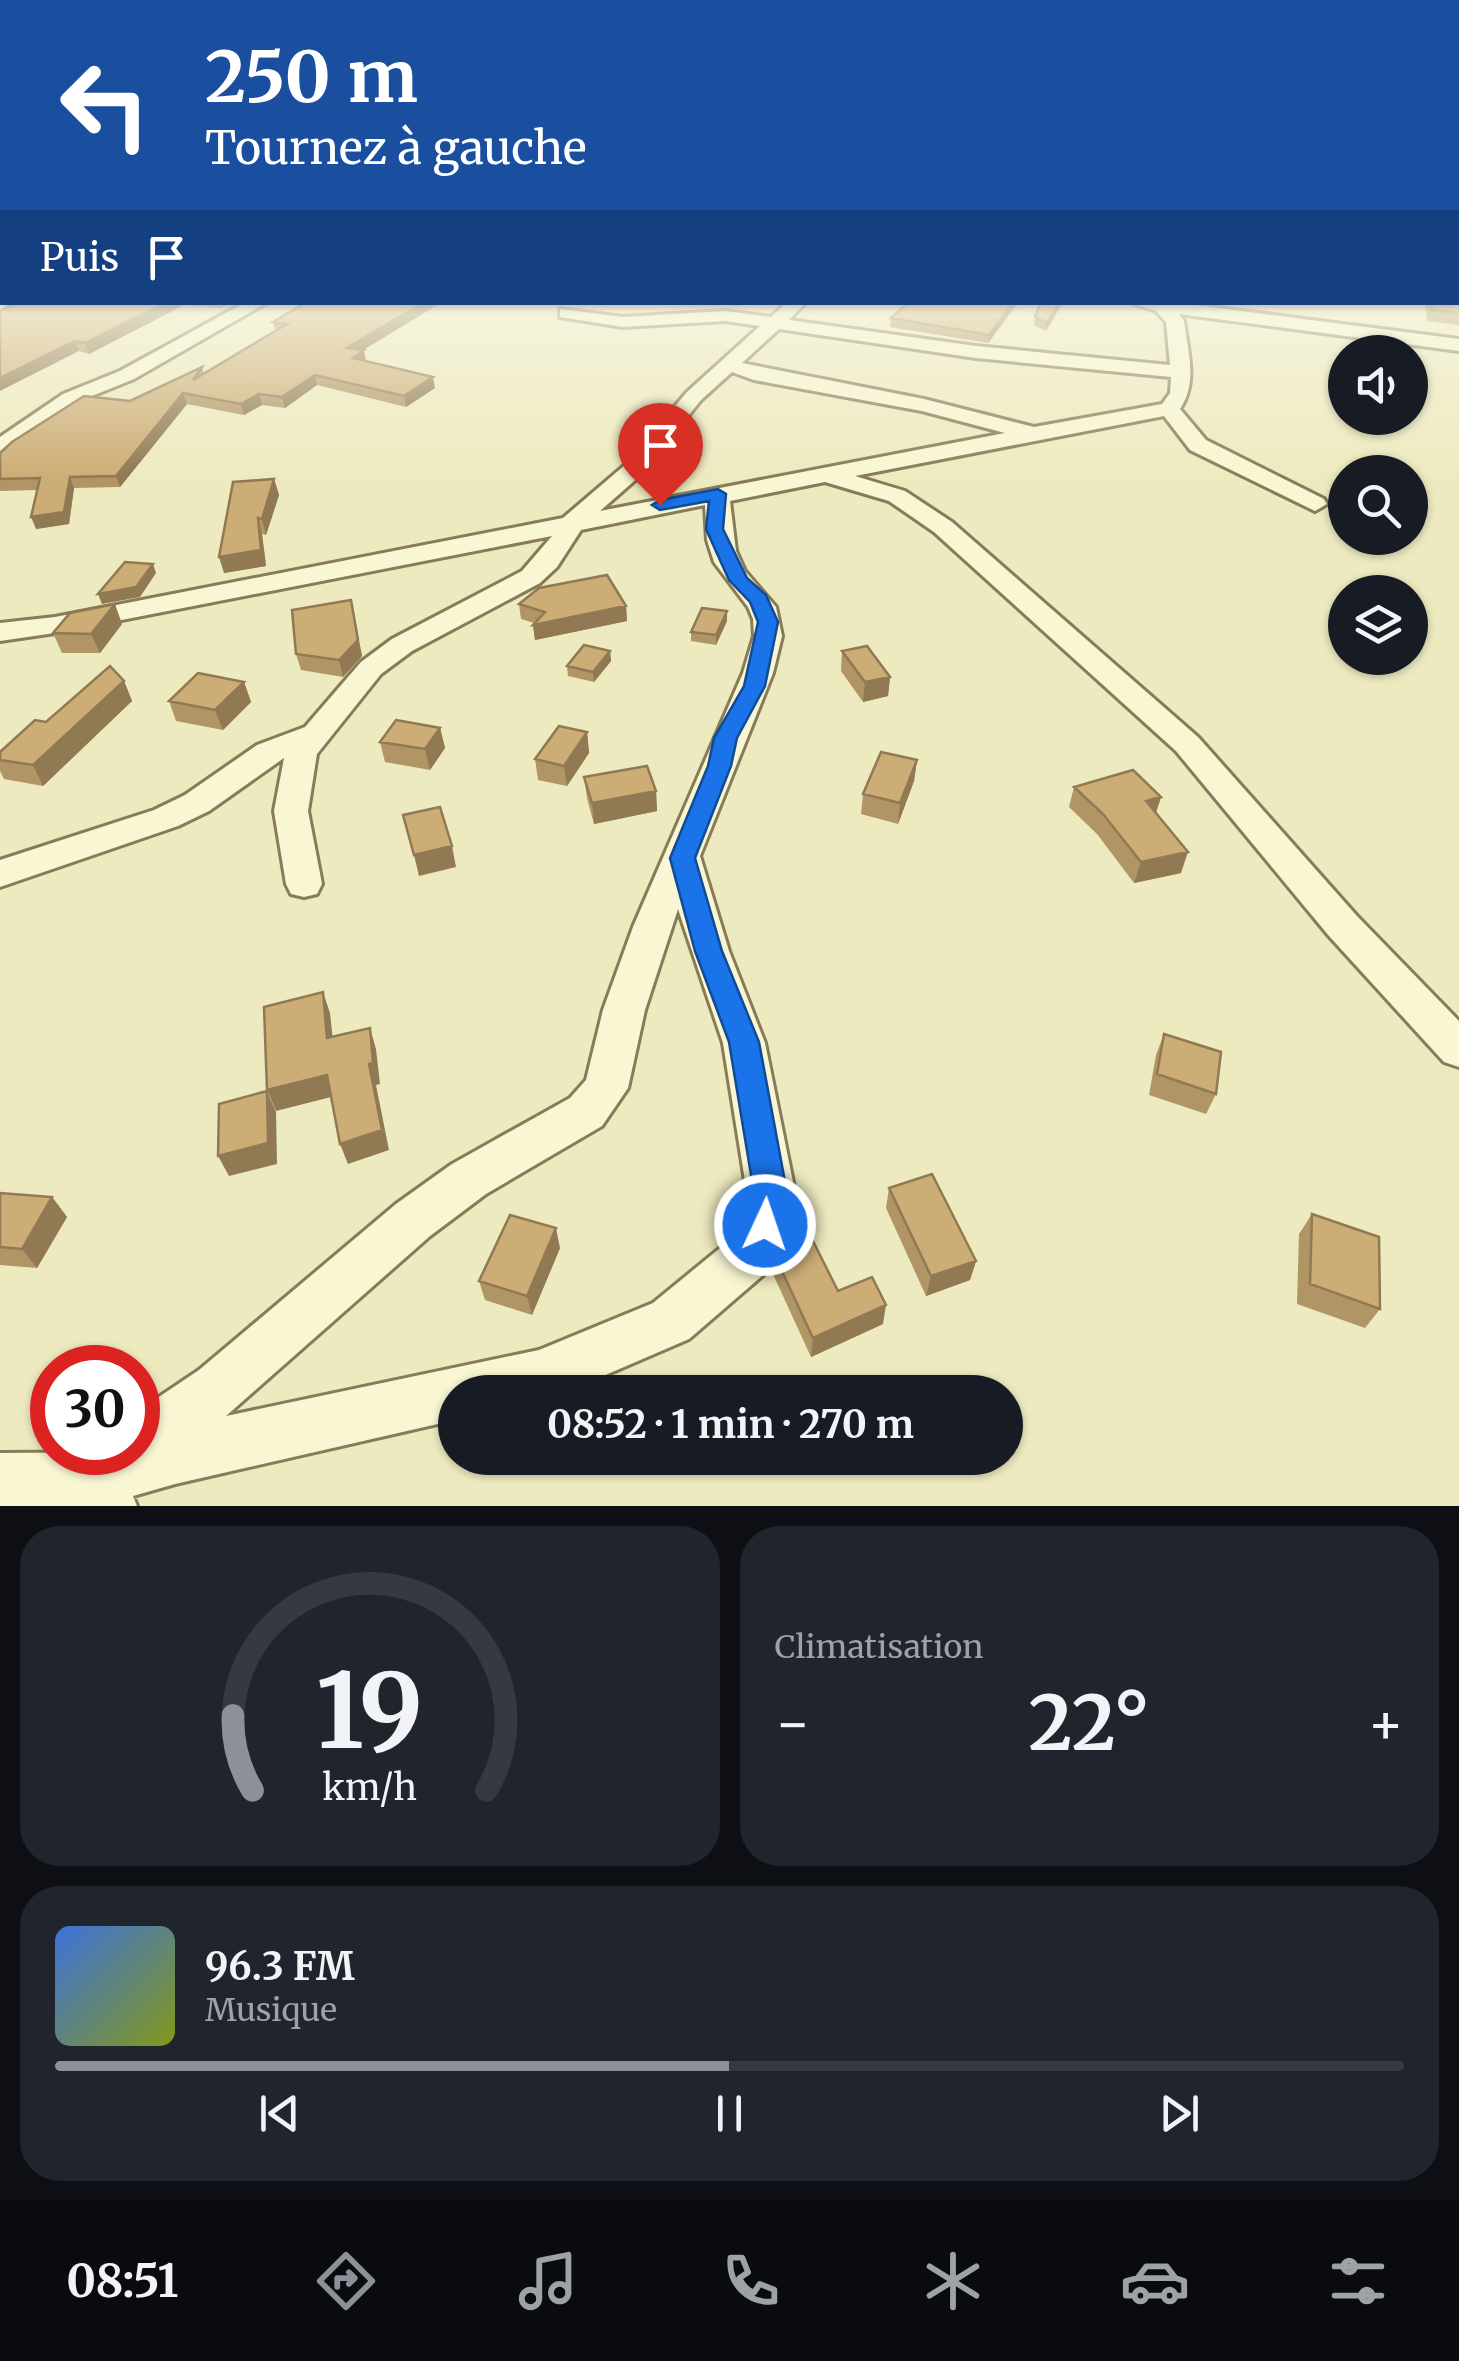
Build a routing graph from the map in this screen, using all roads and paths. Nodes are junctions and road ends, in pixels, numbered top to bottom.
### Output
1 (197, 337) edge
2 (757, 337) edge
3 (877, 337) edge
4 (1176, 337) edge
5 (1428, 341) edge
6 (1459, 345) edge
7 (728, 364) junction
8 (1177, 372) junction
9 (70, 398) junction
10 (1168, 409) junction
11 (0, 422) edge
12 (1034, 434) junction
13 (0, 446) edge
14 (826, 474) junction
15 (718, 494) junction
16 (1314, 504) dead end
17 (574, 522) junction
18 (0, 632) edge
19 (319, 732) junction
20 (682, 858) junction
21 (0, 874) edge
22 (304, 884) dead end
23 (1459, 1049) edge
24 (544, 1375) edge
25 (438, 1398) edge
26 (160, 1429) edge
27 (0, 1481) edge
28 (93, 1495) edge
29 (10, 1506) edge

1 - 9 street
2 - 7 street
3 - 8 street
4 - 8 street
5 - 6 street
7 - 12 street
7 - 17 street
8 - 10 street
9 - 11 street
9 - 13 street
10 - 12 street
10 - 16 street
12 - 14 street
14 - 15 street
14 - 23 street
15 - 17 street
15 - 20 street
17 - 18 street
17 - 19 street
19 - 21 street
19 - 22 street
20 - 24 street
20 - 26 street
25 - 28 street
27 - 28 street
28 - 29 street

